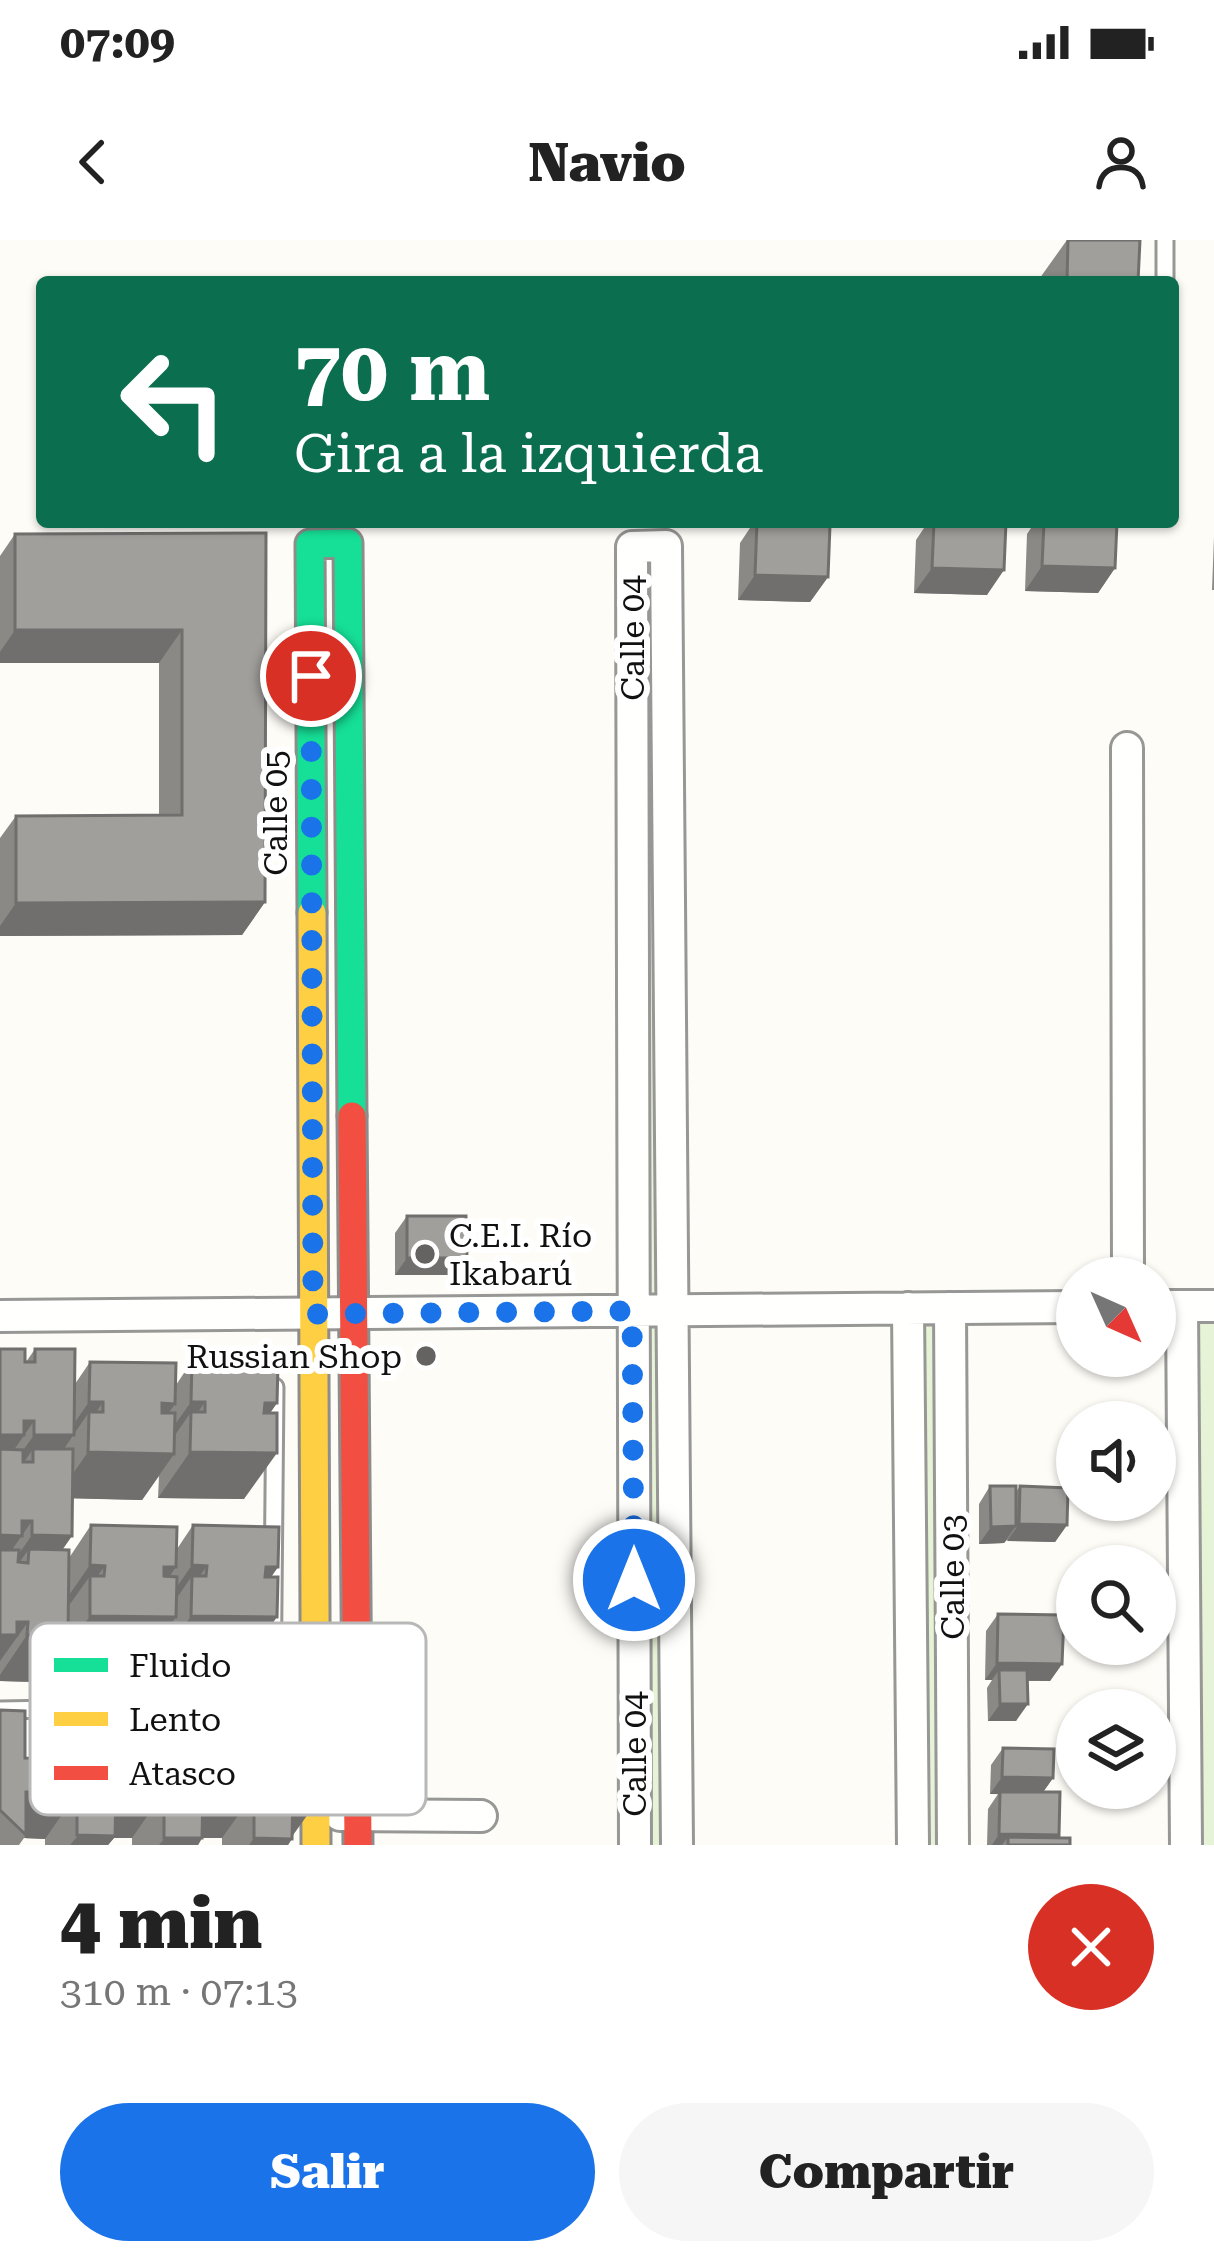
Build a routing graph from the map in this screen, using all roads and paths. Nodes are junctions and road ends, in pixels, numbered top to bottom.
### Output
1 (1165, 240) edge
2 (1165, 276) edge
3 (1127, 748) dead end
4 (1128, 1257) edge
5 (1176, 1306) edge
6 (1214, 1306) edge
7 (1056, 1307) edge
8 (950, 1308) junction
9 (908, 1309) junction
10 (675, 1310) junction
11 (632, 1311) junction
12 (313, 1314) junction
13 (354, 1314) junction
14 (0, 1316) edge
15 (1176, 1327) edge
16 (275, 1365) edge
17 (1199, 1396) edge
18 (909, 1426) junction
19 (951, 1427) junction
20 (633, 1533) junction
21 (676, 1533) junction
22 (295, 1540) junction
23 (283, 1623) edge
24 (301, 1623) edge
25 (356, 1623) edge
26 (30, 1709) edge
27 (0, 1710) edge
28 (1200, 1805) edge
29 (952, 1806) junction
30 (912, 1809) junction
31 (677, 1810) junction
32 (634, 1811) junction
33 (481, 1816) dead end
34 (316, 1830) edge
35 (358, 1830) edge
36 (635, 1845) edge
37 (677, 1845) edge
38 (913, 1845) edge
39 (953, 1845) edge
40 (1186, 1845) edge

1 - 2 lane
3 - 4 street
5 - 6 street
7 - 8 street
8 - 9 street
8 - 19 street, Calle 03
9 - 10 street
9 - 18 street, Calle 03
10 - 11 street
10 - 11 street, Calle 04
10 - 21 street, Calle 04
11 - 13 street
11 - 20 street, Calle 04
12 - 13 street
12 - 13 street, Calle 05
12 - 14 street
12 - 22 street, Calle 05
13 - 25 street, Calle 05
15 - 17 street
16 - 22 lane
17 - 28 street
18 - 19 street
18 - 30 street, Calle 03
19 - 29 street, Calle 03
20 - 21 street
20 - 32 street, Calle 04
21 - 31 street, Calle 04
22 - 23 lane
22 - 24 street, Calle 05
26 - 27 lane
28 - 40 street
29 - 30 street
29 - 39 street, Calle 03
30 - 38 street, Calle 03
31 - 32 street
31 - 37 street, Calle 04
32 - 36 street, Calle 04
33 - 35 street
34 - 35 street

